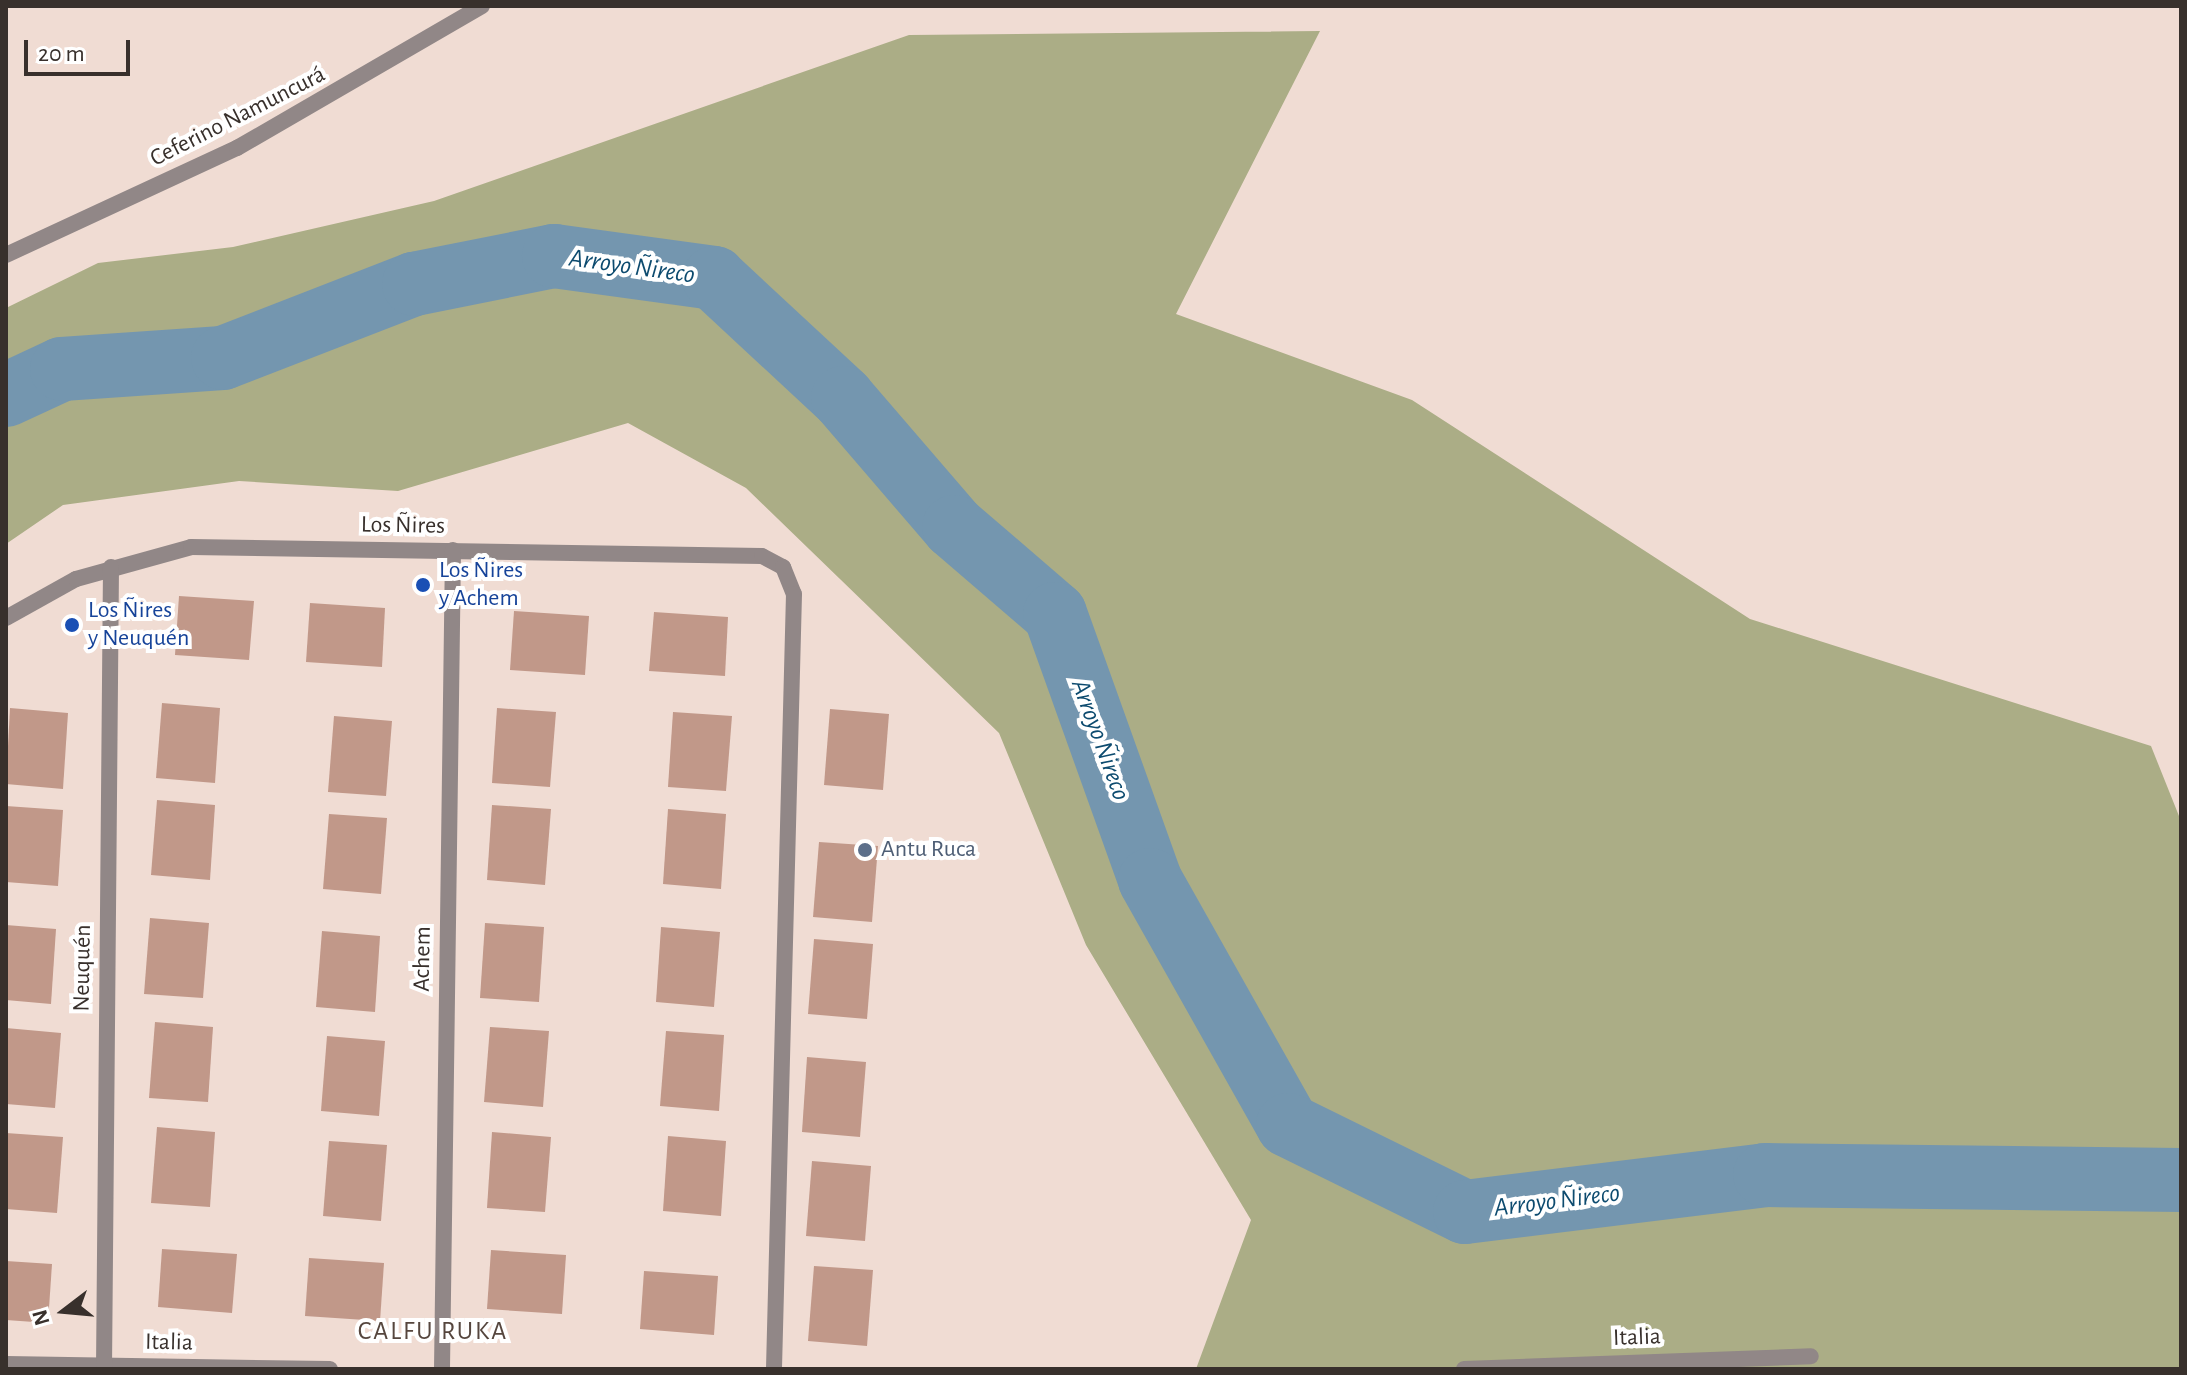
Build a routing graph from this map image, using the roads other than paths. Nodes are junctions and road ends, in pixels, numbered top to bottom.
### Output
1 (482, 6) edge
2 (6, 255) edge
3 (453, 550) junction
4 (111, 567) junction
5 (6, 618) edge
6 (1811, 1356) dead end
7 (6, 1364) edge
8 (1557, 1367) edge
9 (104, 1368) edge
10 (330, 1369) edge
11 (442, 1369) edge
12 (774, 1369) edge
13 (1464, 1369) edge

1 - 2 street, Ceferino Namuncurá
3 - 4 street, Los Ñires
3 - 11 street, Achem
3 - 12 street, Los Ñires
4 - 5 street, Los Ñires
4 - 9 street, Neuquén
6 - 8 street, Italia
7 - 9 street, Italia
8 - 13 street, Italia
9 - 10 street, Italia

